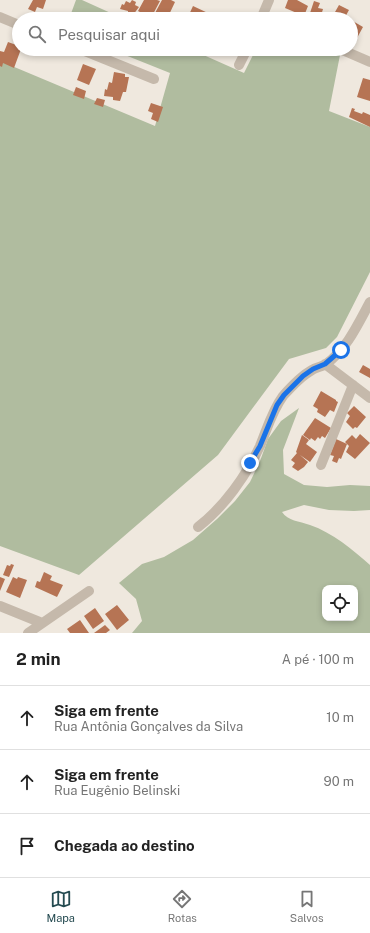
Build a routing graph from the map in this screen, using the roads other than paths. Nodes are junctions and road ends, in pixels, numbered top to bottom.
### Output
1 (269, 0) edge
2 (266, 12) edge
3 (0, 17) edge
4 (12, 22) edge
5 (97, 56) edge
6 (244, 56) edge
7 (356, 56) edge
8 (370, 62) edge
9 (239, 65) dead end
10 (154, 79) dead end
11 (370, 302) edge
12 (325, 364) junction
13 (353, 385) junction
14 (370, 398) edge
15 (321, 465) dead end
16 (198, 528) dead end
17 (89, 591) dead end
18 (0, 606) edge
19 (42, 623) junction
20 (28, 633) edge

1 - 2 street
3 - 4 street
5 - 10 street
6 - 9 street
7 - 8 street
11 - 12 street
12 - 13 street
12 - 16 street
13 - 14 street
13 - 15 street
17 - 19 street
18 - 19 street
19 - 20 street

